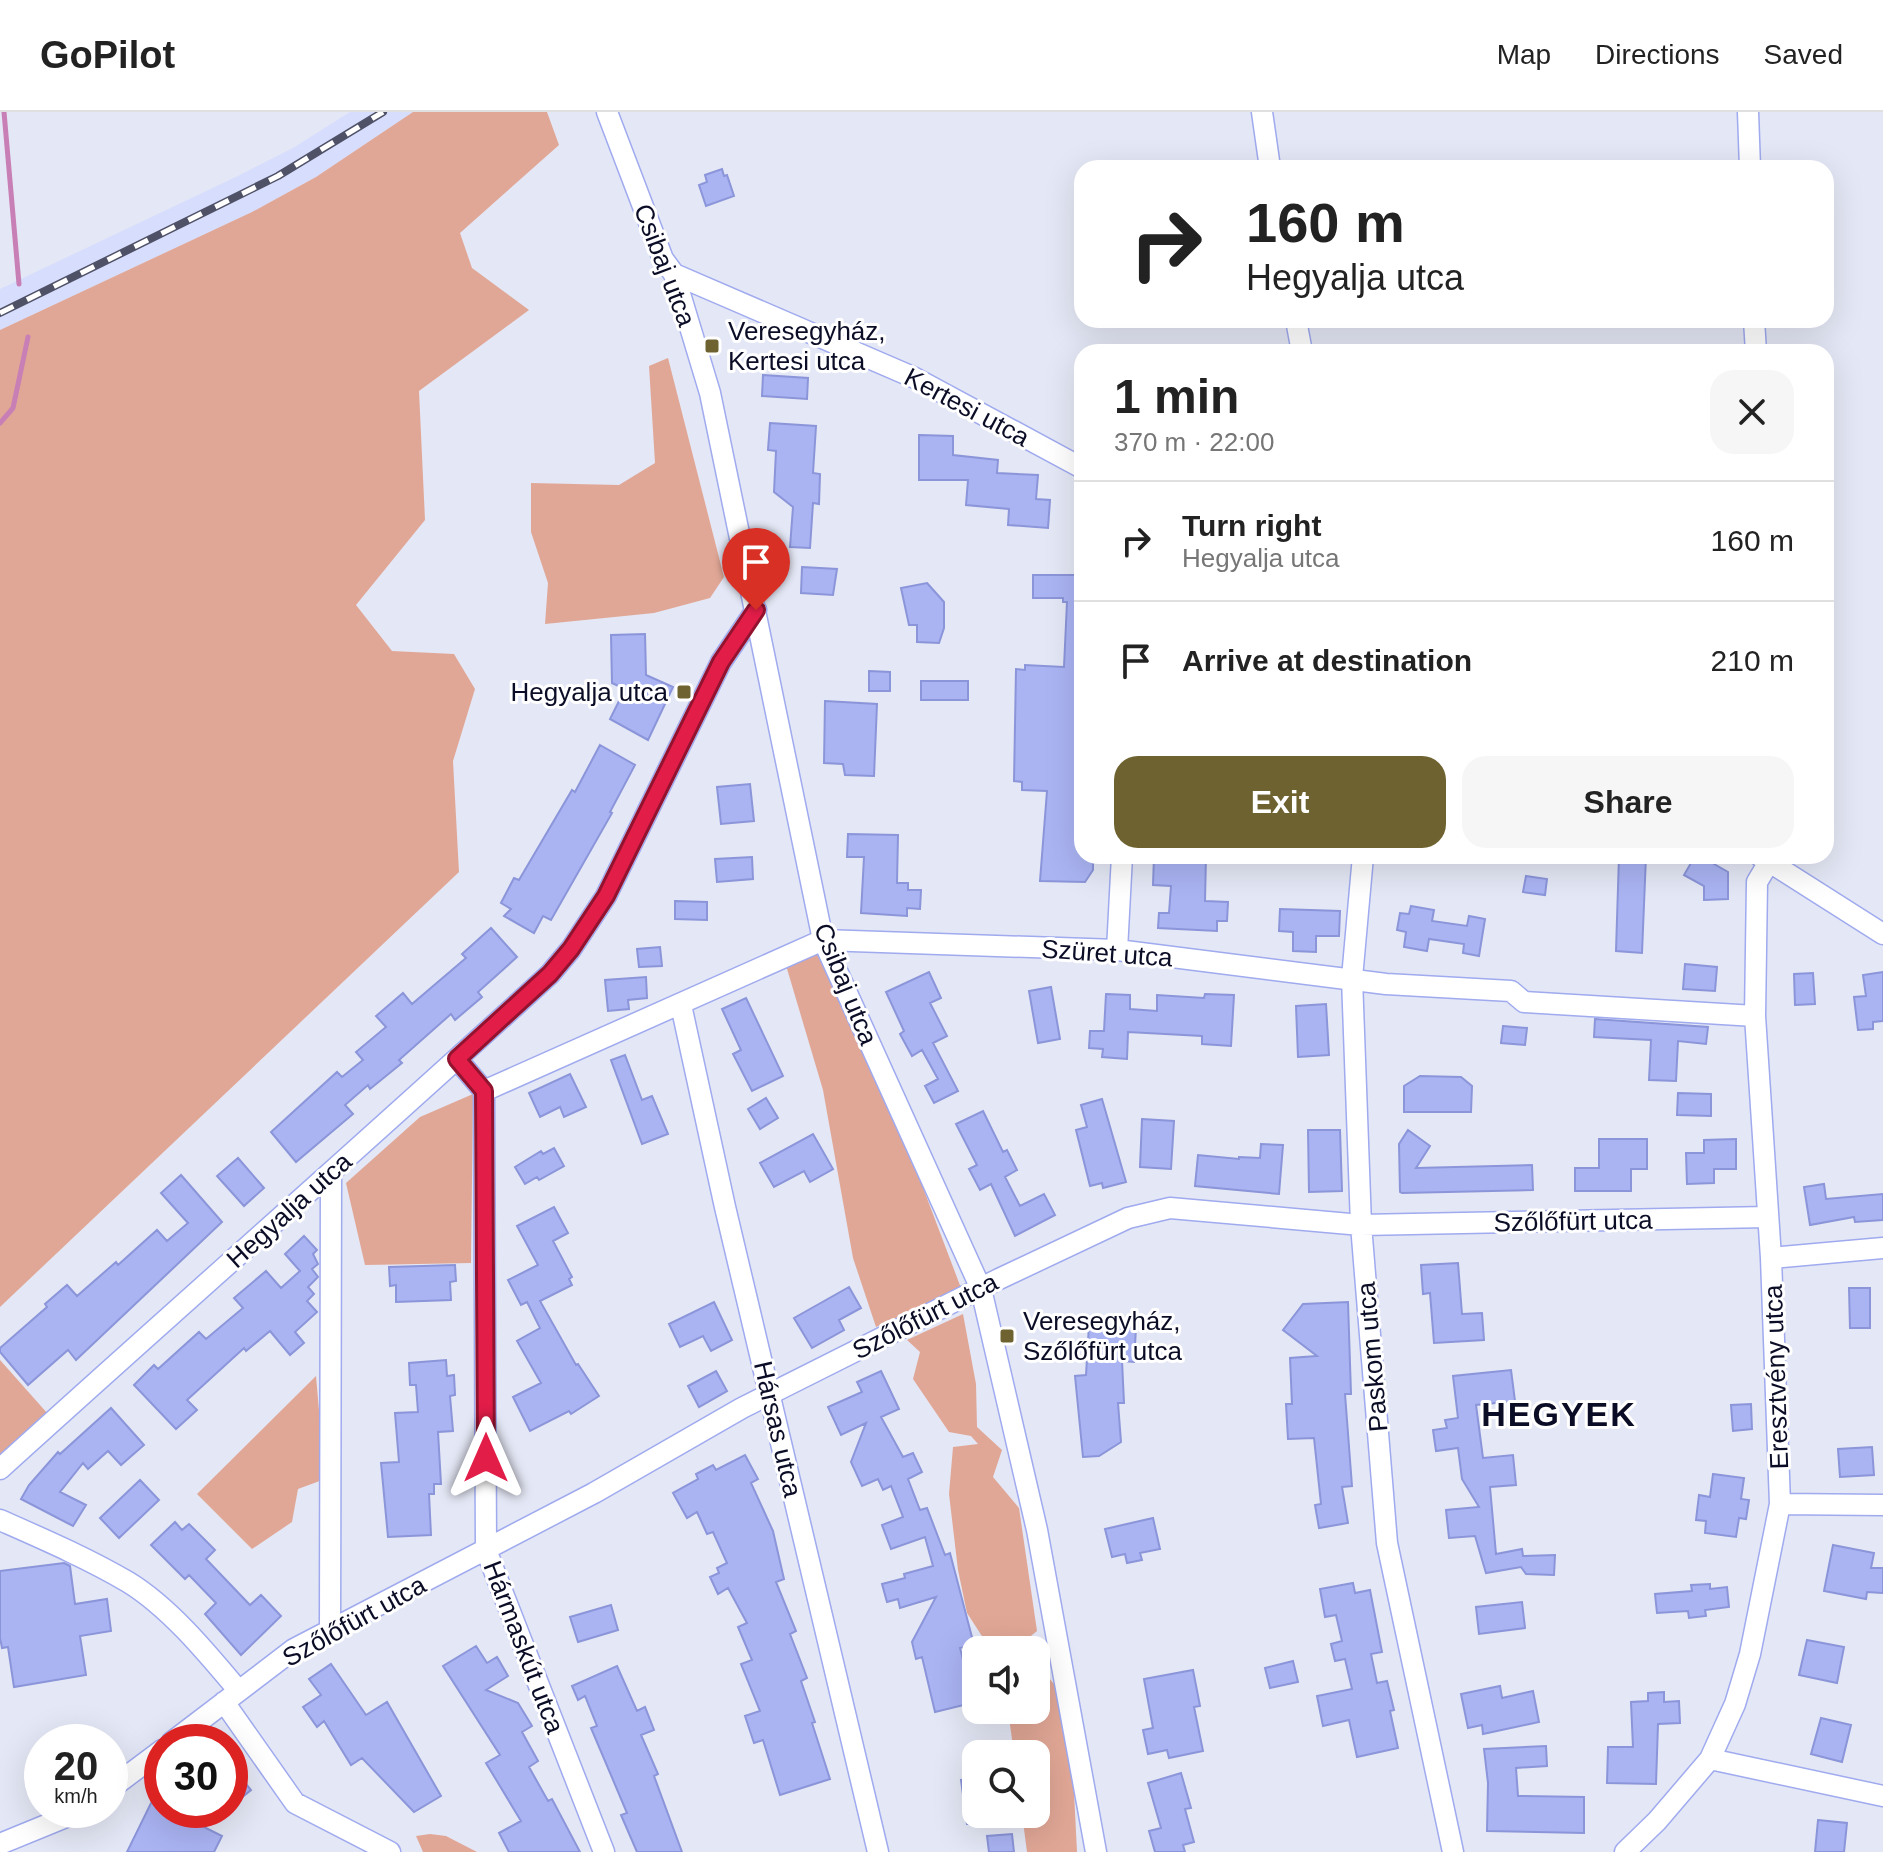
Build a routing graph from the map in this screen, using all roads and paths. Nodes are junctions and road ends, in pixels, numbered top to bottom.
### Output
1 (607, 112) edge
2 (1262, 112) edge
3 (1748, 112) edge
4 (1269, 160) edge
5 (1750, 160) edge
6 (674, 274) junction
7 (1074, 464) edge
8 (756, 610) junction
9 (1122, 864) edge
10 (1362, 864) edge
11 (1772, 864) edge
12 (1779, 864) edge
13 (1883, 934) edge
14 (823, 940) junction
15 (1117, 950) junction
16 (1352, 978) junction
17 (681, 1005) junction
18 (1755, 1016) junction
19 (457, 1059) junction
20 (484, 1091) junction
21 (331, 1173) junction
22 (1768, 1217) junction
23 (1361, 1225) junction
24 (1883, 1248) edge
25 (1771, 1258) junction
26 (981, 1289) junction
27 (770, 1393) junction
28 (0, 1469) edge
29 (1780, 1504) junction
30 (1883, 1505) edge
31 (0, 1520) edge
32 (486, 1550) junction
33 (330, 1631) junction
34 (231, 1696) junction
35 (195, 1724) edge
36 (1710, 1759) junction
37 (1883, 1796) edge
38 (39, 1828) edge
39 (0, 1844) edge
40 (390, 1852) edge
41 (604, 1852) edge
42 (878, 1852) edge
43 (1096, 1852) edge
44 (1453, 1852) edge
45 (1625, 1852) edge

1 - 6 street, Csibaj utca
2 - 4 street
3 - 5 street
6 - 7 street, Kertesi utca
6 - 8 street, Csibaj utca
8 - 14 street, Csibaj utca
8 - 19 street, Hegyalja utca
9 - 15 street
10 - 16 street, Paskom utca
11 - 18 street, Eresztvény utca
12 - 13 street
14 - 15 street, Szüret utca
14 - 17 street, Szüret utca
14 - 26 street, Csibaj utca
15 - 16 street, Szüret utca
16 - 18 street, Szüret utca
16 - 23 street, Paskom utca
17 - 20 street, Szüret utca
17 - 27 street, Hársas utca
18 - 22 street, Eresztvény utca
19 - 20 street
19 - 21 street, Hegyalja utca
20 - 32 street, Hármaskút utca
21 - 28 street, Hegyalja utca
21 - 33 street
22 - 23 street, Szőlőfürt utca
22 - 25 street, Eresztvény utca
23 - 26 street, Szőlőfürt utca
23 - 44 street, Paskom utca
24 - 25 street
25 - 29 street, Eresztvény utca
26 - 27 street, Szőlőfürt utca
26 - 43 street, Csibaj utca
27 - 32 street, Szőlőfürt utca
27 - 42 street, Hársas utca
29 - 30 street
29 - 36 street, Eresztvény utca
31 - 34 street
32 - 33 street, Szőlőfürt utca
32 - 41 street, Hármaskút utca
33 - 34 street, Szőlőfürt utca
34 - 35 street, Szőlőfürt utca
34 - 40 street
36 - 37 street
36 - 45 street, Eresztvény utca
38 - 39 street

